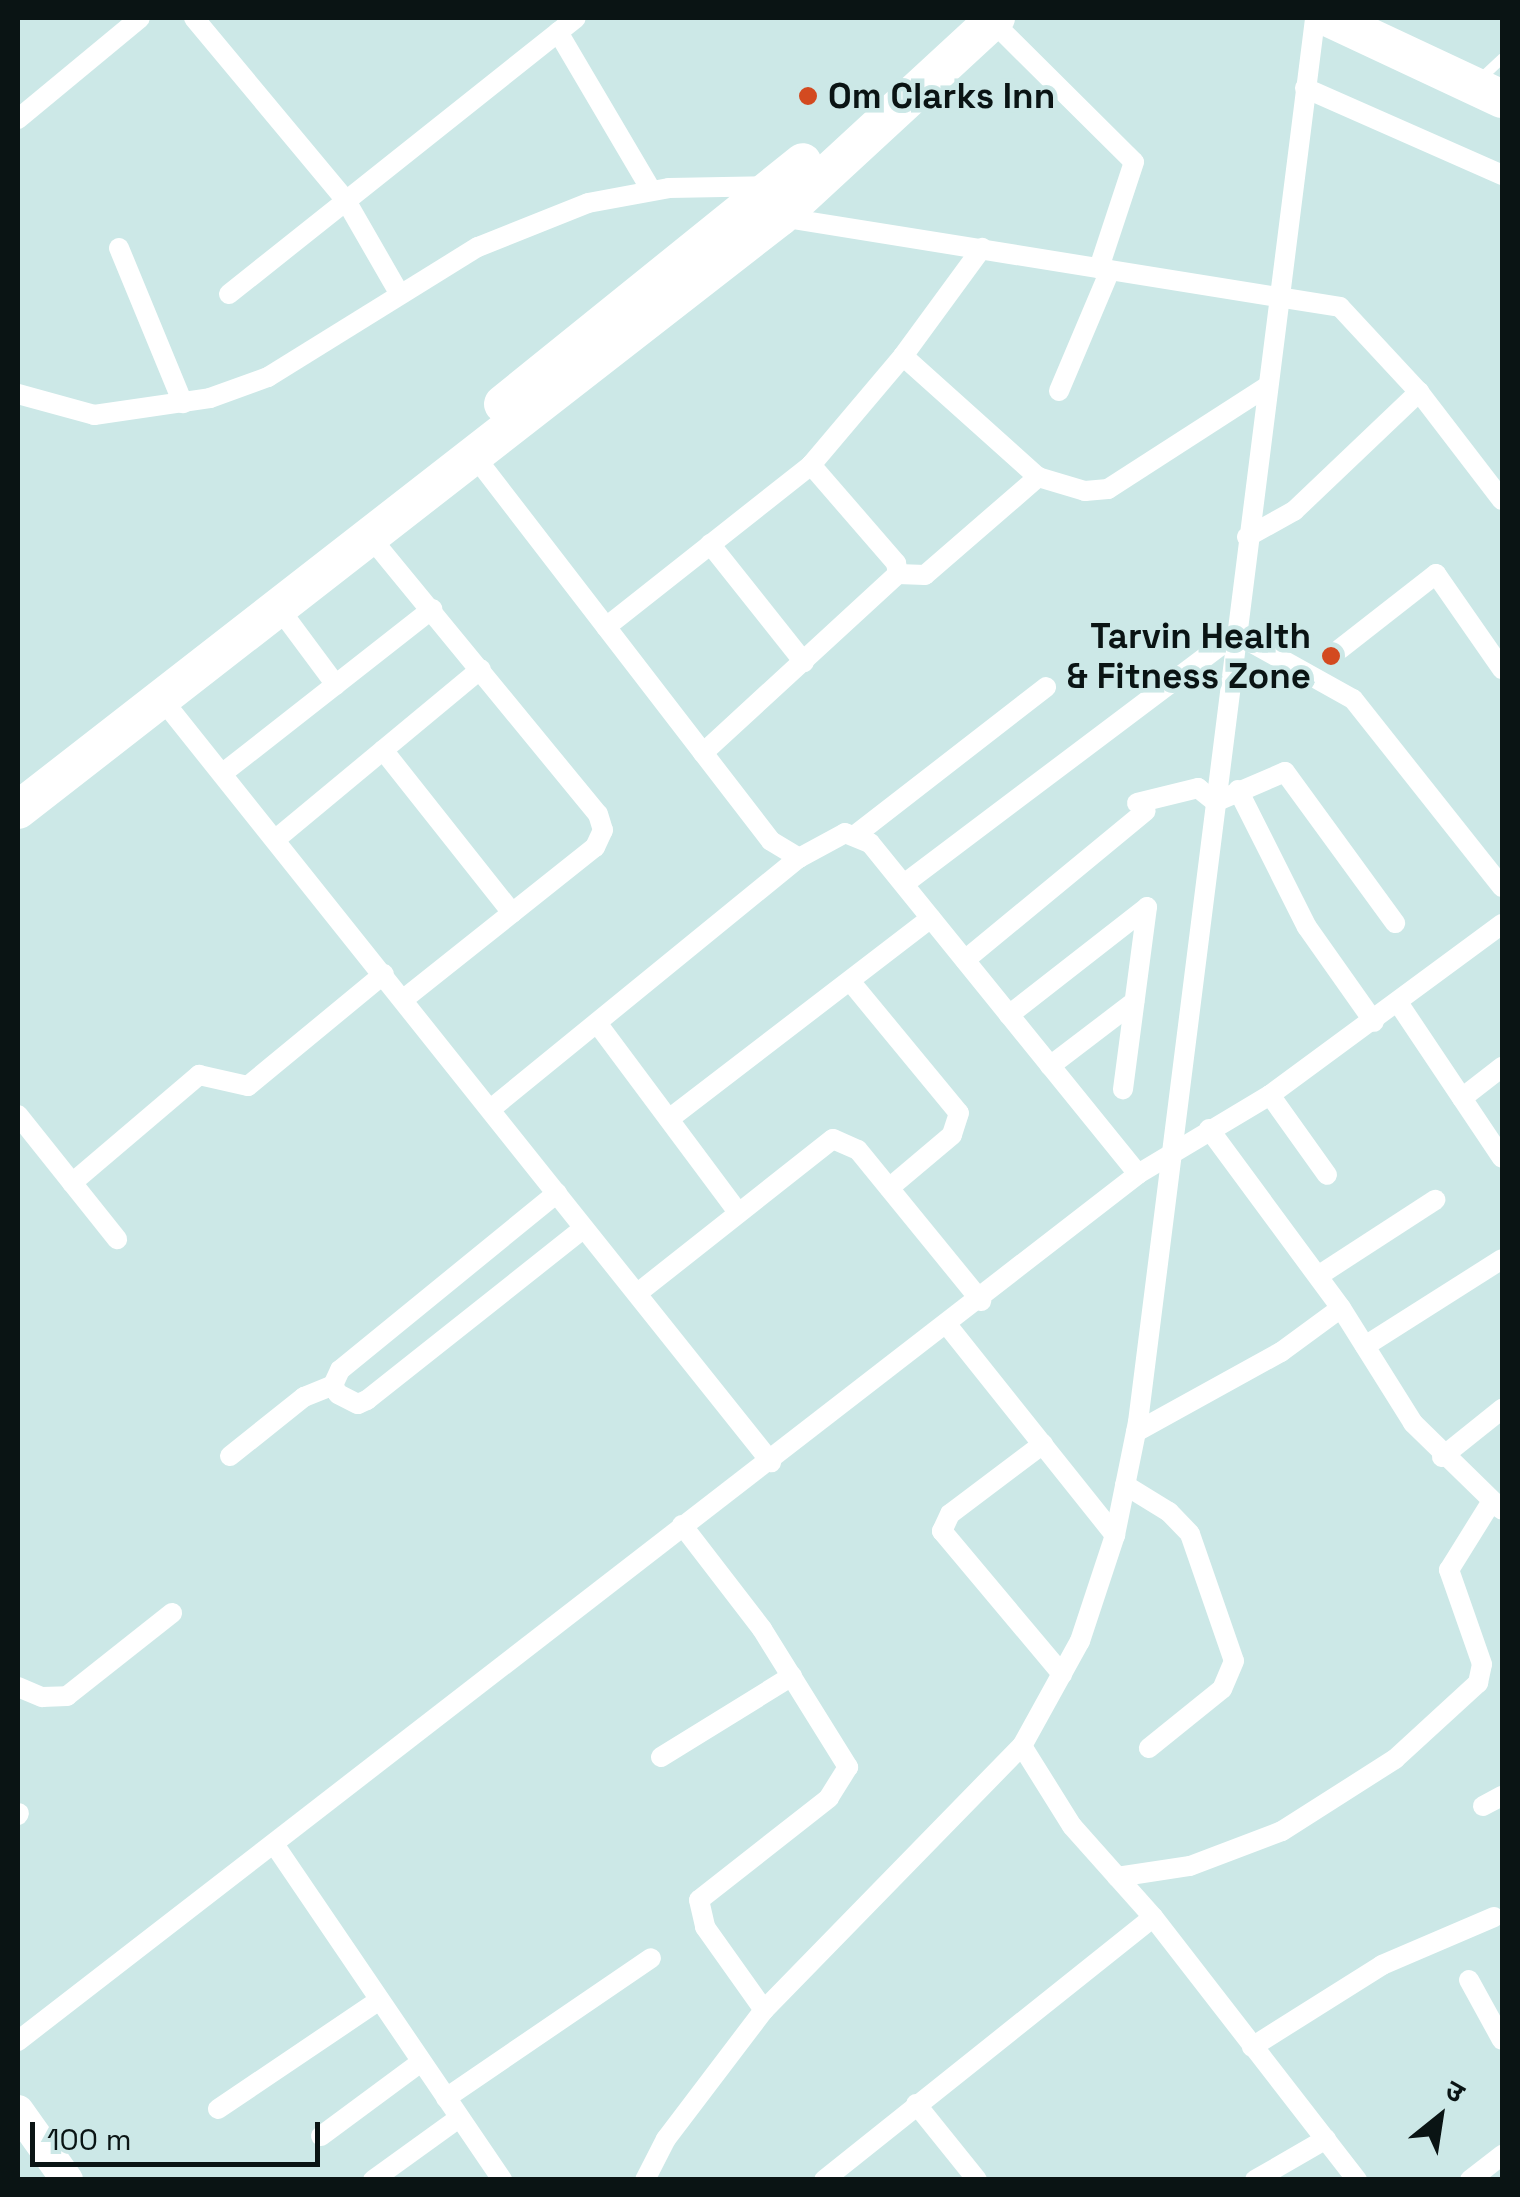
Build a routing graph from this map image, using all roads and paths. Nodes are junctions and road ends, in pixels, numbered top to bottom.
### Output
1 (140, 18) edge
2 (194, 18) edge
3 (576, 18) edge
4 (986, 18) edge
5 (1315, 18) edge
6 (1330, 18) edge
7 (558, 32) junction
8 (1502, 58) edge
9 (1305, 88) junction
10 (1488, 92) edge
11 (18, 118) edge
12 (1502, 175) edge
13 (651, 190) junction
14 (345, 199) junction
15 (778, 202) junction
16 (119, 248) dead end
17 (982, 248) junction
18 (1104, 269) junction
19 (399, 292) junction
20 (230, 294) dead end
21 (1278, 299) junction
22 (903, 356) junction
23 (1266, 387) junction
24 (1059, 391) dead end
25 (1420, 392) junction
26 (18, 394) edge
27 (183, 404) junction
28 (476, 458) junction
29 (811, 465) junction
30 (1038, 477) junction
31 (1502, 500) edge
32 (370, 538) junction
33 (1247, 538) junction
34 (710, 544) junction
35 (898, 574) junction
36 (278, 608) junction
37 (432, 609) junction
38 (606, 627) junction
39 (1236, 634) junction
40 (1340, 649) dead end
41 (804, 662) junction
42 (481, 669) junction
43 (1502, 669) edge
44 (336, 685) junction
45 (1046, 687) dead end
46 (161, 698) junction
47 (383, 750) junction
48 (703, 753) junction
49 (224, 773) junction
50 (18, 777) edge
51 (1238, 790) junction
52 (1215, 802) junction
53 (18, 810) edge
54 (858, 833) junction
55 (276, 839) junction
56 (800, 858) junction
57 (904, 884) junction
58 (1502, 887) edge
59 (512, 913) junction
60 (930, 918) junction
61 (1395, 923) dead end
62 (1502, 924) edge
63 (965, 960) junction
64 (384, 974) junction
65 (850, 980) junction
66 (404, 999) junction
67 (1134, 1002) junction
68 (1399, 1004) junction
69 (1009, 1015) junction
70 (1374, 1022) junction
71 (597, 1023) junction
72 (1050, 1066) junction
73 (1502, 1066) edge
74 (1123, 1089) dead end
75 (1270, 1094) junction
76 (1462, 1098) junction
77 (492, 1108) junction
78 (18, 1115) edge
79 (670, 1120) junction
80 (1209, 1129) junction
81 (1172, 1151) junction
82 (1502, 1158) edge
83 (1138, 1174) junction
84 (1328, 1175) dead end
85 (72, 1183) junction
86 (889, 1188) junction
87 (557, 1192) junction
88 (1435, 1200) dead end
89 (738, 1212) junction
90 (583, 1229) junction
91 (117, 1239) dead end
92 (1502, 1259) edge
93 (1318, 1276) junction
94 (639, 1292) junction
95 (982, 1301) junction
96 (1340, 1308) junction
97 (948, 1326) junction
98 (1364, 1346) junction
99 (333, 1384) junction
100 (1502, 1410) edge
101 (1136, 1432) junction
102 (1043, 1444) junction
103 (230, 1456) dead end
104 (1442, 1457) junction
105 (771, 1462) junction
106 (1125, 1485) junction
107 (1497, 1506) edge
108 (682, 1525) junction
109 (1116, 1535) junction
110 (172, 1613) dead end
111 (1062, 1674) junction
112 (792, 1676) junction
113 (18, 1687) edge
114 (1022, 1746) junction
115 (1149, 1748) dead end
116 (661, 1756) dead end
117 (274, 1844) junction
118 (1116, 1877) junction
119 (1153, 1917) junction
120 (1494, 1918) dead end
121 (651, 1958) dead end
122 (1469, 1980) dead end
123 (378, 2001) junction
124 (764, 2010) junction
125 (1502, 2040) edge
126 (18, 2041) edge
127 (1252, 2047) junction
128 (420, 2062) junction
129 (446, 2098) junction
130 (916, 2104) junction
131 (218, 2109) dead end
132 (18, 2111) edge
133 (459, 2118) junction
134 (321, 2136) dead end
135 (1326, 2139) junction
136 (1502, 2155) edge
137 (67, 2180) edge
138 (374, 2180) edge
139 (502, 2180) edge
140 (645, 2180) edge
141 (824, 2180) edge
142 (977, 2180) edge
143 (1256, 2180) edge
144 (1357, 2180) edge
145 (1470, 2180) edge

1 - 11 street
2 - 14 street
3 - 7 street
4 - 15 highway
4 - 18 street
5 - 9 street
6 - 10 highway
7 - 13 street
7 - 14 street
8 - 10 lane
9 - 12 street
9 - 21 street
13 - 15 street
13 - 19 street
14 - 19 street
14 - 20 street
15 - 17 street
15 - 28 highway
15 - 50 highway
16 - 27 street
17 - 18 street
17 - 22 street
18 - 21 street
18 - 24 street
19 - 27 street
21 - 23 street
21 - 25 street
22 - 29 street
22 - 30 street
23 - 30 street
23 - 33 street
25 - 31 street
25 - 33 street
26 - 27 street
28 - 32 highway
28 - 38 street
29 - 34 street
29 - 35 street
30 - 35 street
32 - 36 highway
32 - 37 street
33 - 39 street
34 - 38 street
34 - 41 street
35 - 41 street
36 - 44 street
36 - 46 highway
37 - 42 street
37 - 44 street
38 - 48 street
39 - 52 street
39 - 57 street
39 - 58 street
40 - 43 street
41 - 48 street
42 - 47 street
42 - 59 street
44 - 49 street
45 - 54 street
46 - 49 street
46 - 53 highway
47 - 55 street
47 - 59 street
48 - 56 street
49 - 55 street
51 - 52 street
51 - 61 street
51 - 70 street
52 - 63 street
52 - 81 street
54 - 56 street
54 - 57 street
55 - 64 street
56 - 71 street
57 - 60 street
59 - 66 street
60 - 63 street
60 - 65 street
62 - 68 street
63 - 69 street
64 - 66 street
64 - 85 street
65 - 79 street
65 - 86 street
66 - 77 street
67 - 69 street
67 - 72 street
67 - 74 street
68 - 70 street
68 - 76 street
69 - 72 street
70 - 75 street
71 - 77 street
71 - 79 street
72 - 83 street
73 - 76 street
75 - 80 street
75 - 84 street
76 - 82 street
77 - 87 street
78 - 85 street
79 - 89 street
80 - 81 street
80 - 93 street
81 - 83 street
81 - 101 street
83 - 95 street
85 - 91 street
86 - 89 street
86 - 95 street
87 - 90 street
87 - 99 street
88 - 93 street
89 - 94 street
90 - 94 street
90 - 99 street
92 - 98 street
93 - 96 street
94 - 105 street
95 - 97 street
96 - 98 street
96 - 101 street
97 - 102 street
97 - 105 street
98 - 104 street
99 - 103 street
100 - 104 street
101 - 106 street
102 - 109 street
102 - 111 street
104 - 107 street
105 - 108 street
106 - 109 street
106 - 115 street
107 - 118 street
108 - 112 street
108 - 117 street
109 - 111 street
110 - 113 street
111 - 114 street
112 - 116 street
112 - 124 street
114 - 118 street
114 - 124 street
117 - 123 street
117 - 126 street
118 - 119 street
119 - 127 street
119 - 130 street
120 - 127 street
121 - 129 street
122 - 125 street
123 - 128 street
123 - 131 street
124 - 140 street
127 - 135 street
128 - 129 street
128 - 134 street
129 - 133 street
130 - 141 street
130 - 142 street
132 - 137 main road
133 - 138 street
133 - 139 street
135 - 143 street
135 - 144 street
136 - 145 street

